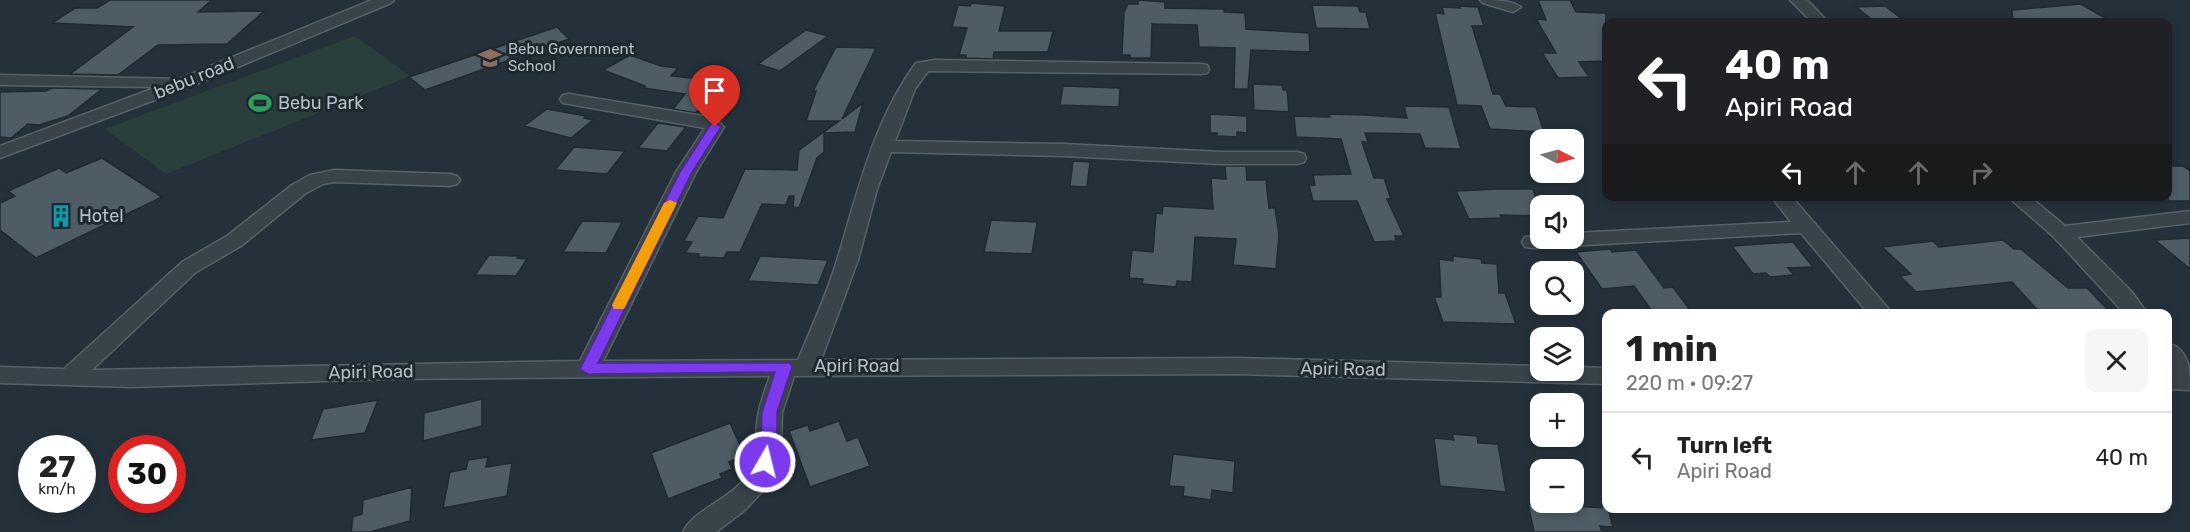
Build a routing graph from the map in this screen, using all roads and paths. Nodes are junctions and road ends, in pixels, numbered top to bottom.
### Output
1 (386, 0) edge
2 (1488, 0) edge
3 (1798, 0) edge
4 (1513, 7) dead end
5 (1816, 18) edge
6 (1200, 69) dead end
7 (0, 80) edge
8 (186, 82) junction
9 (569, 99) dead end
10 (883, 146) junction
11 (0, 152) edge
12 (1297, 158) dead end
13 (450, 180) dead end
14 (1784, 201) edge
15 (2022, 201) edge
16 (2190, 217) edge
17 (1806, 226) junction
18 (2061, 233) junction
19 (1584, 239) edge
20 (1878, 309) edge
21 (2134, 309) edge
22 (2172, 356) edge
23 (796, 367) junction
24 (588, 369) junction
25 (0, 375) edge
26 (1602, 376) edge
27 (70, 377) junction
28 (2190, 380) edge
29 (2172, 381) edge
30 (696, 532) edge

1 - 8 street, bebu road
2 - 4 street
3 - 5 street
6 - 10 street
7 - 8 street
8 - 11 street, bebu road
9 - 24 street
10 - 12 street
10 - 23 street
13 - 27 street
14 - 17 street
15 - 18 street
16 - 18 street
17 - 19 street
17 - 20 street
18 - 21 street
22 - 28 street
23 - 24 street, Apiri Road
23 - 26 street, Apiri Road
23 - 30 street
24 - 27 street, Apiri Road
25 - 27 street, Apiri Road
28 - 29 street

